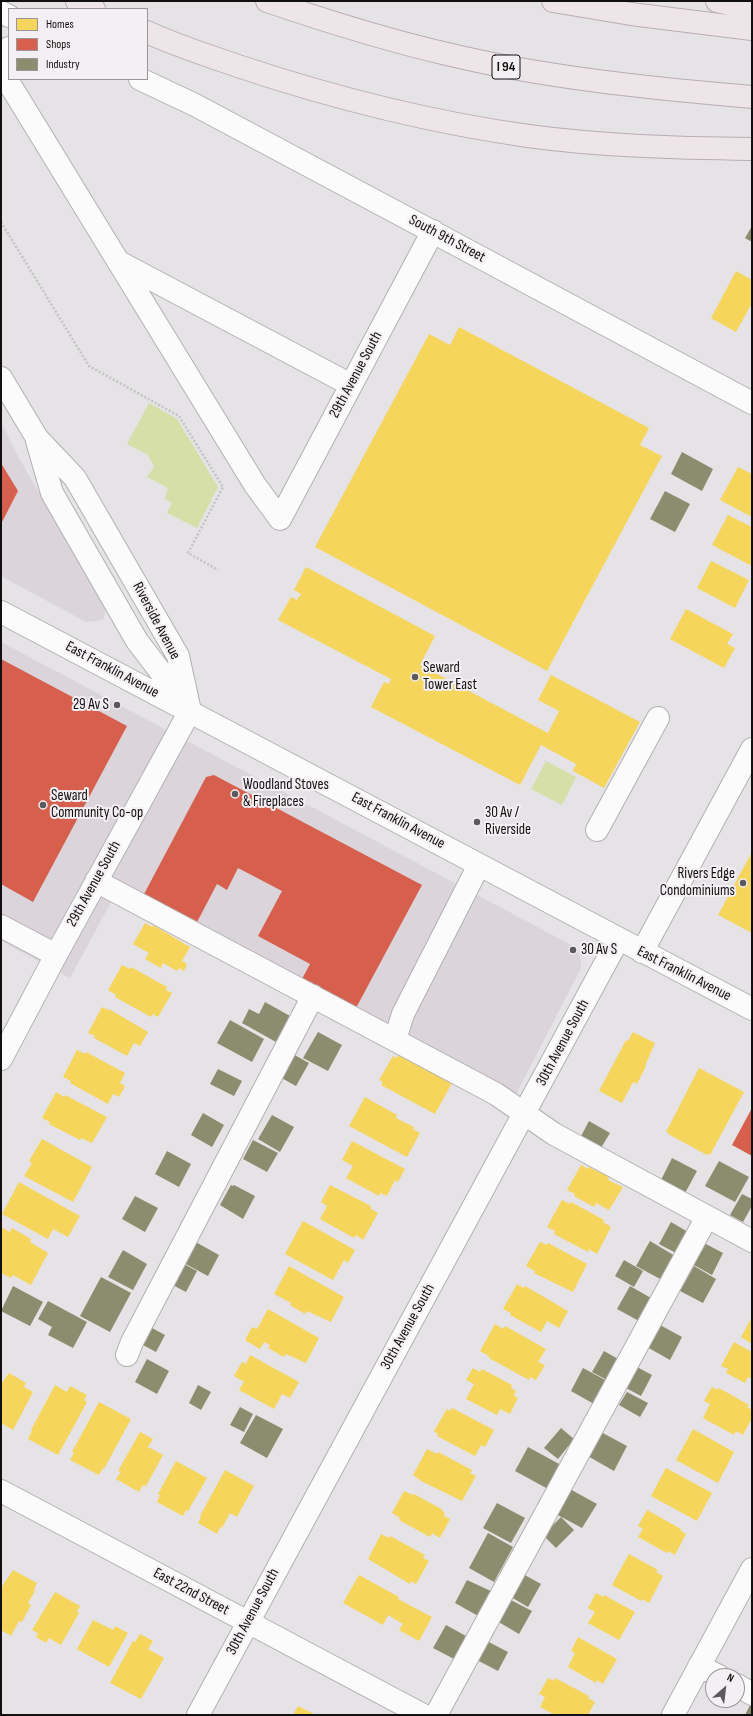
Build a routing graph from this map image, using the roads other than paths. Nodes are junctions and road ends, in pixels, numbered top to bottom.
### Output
1 (77, 1) edge
2 (267, 1) edge
3 (553, 1) edge
4 (717, 1) edge
5 (92, 8) edge
6 (752, 9) edge
7 (752, 29) edge
8 (148, 32) edge
9 (8, 50) edge
10 (1, 66) edge
11 (1, 70) edge
12 (142, 80) edge
13 (752, 97) edge
14 (752, 149) edge
15 (433, 232) junction
16 (119, 262) junction
17 (1, 378) edge
18 (351, 385) junction
19 (752, 403) edge
20 (1, 612) edge
21 (190, 711) junction
22 (658, 718) dead end
23 (750, 757) edge
24 (597, 830) dead end
25 (479, 865) junction
26 (96, 881) junction
27 (1, 926) edge
28 (618, 940) junction
29 (642, 952) junction
30 (56, 954) junction
31 (313, 996) junction
32 (752, 1010) edge
33 (395, 1040) junction
34 (1, 1059) edge
35 (524, 1114) junction
36 (707, 1217) junction
37 (752, 1240) edge
38 (127, 1355) dead end
39 (1, 1491) edge
40 (752, 1569) edge
41 (248, 1622) junction
42 (699, 1666) junction
43 (705, 1669) edge
44 (198, 1715) edge
45 (423, 1715) edge
46 (436, 1715) edge
47 (673, 1715) edge

1 - 5 highway
2 - 13 highway, I 94
3 - 7 highway
4 - 6 highway
8 - 14 highway
9 - 10 street
11 - 16 street
12 - 15 street, South 9th Street
15 - 18 street, 29th Avenue South
15 - 19 street, South 9th Street
16 - 18 street
16 - 18 street, 29th Avenue South
17 - 21 street, Riverside Avenue
20 - 21 street, East Franklin Avenue
21 - 25 street, East Franklin Avenue
21 - 26 street, 29th Avenue South
22 - 24 street
23 - 29 street
25 - 28 street, East Franklin Avenue
25 - 33 street
26 - 30 street, 29th Avenue South
26 - 31 street
27 - 30 street
28 - 29 street, East Franklin Avenue
28 - 35 street, 30th Avenue South
29 - 32 street, East Franklin Avenue
30 - 34 street, 29th Avenue South
31 - 33 street
31 - 38 street
33 - 35 street
35 - 36 street
35 - 41 street, 30th Avenue South
36 - 37 street
36 - 46 street
39 - 41 street, East 22nd Street
40 - 42 street
41 - 44 street, 30th Avenue South
41 - 45 street, East 22nd Street
42 - 43 street
42 - 47 street

